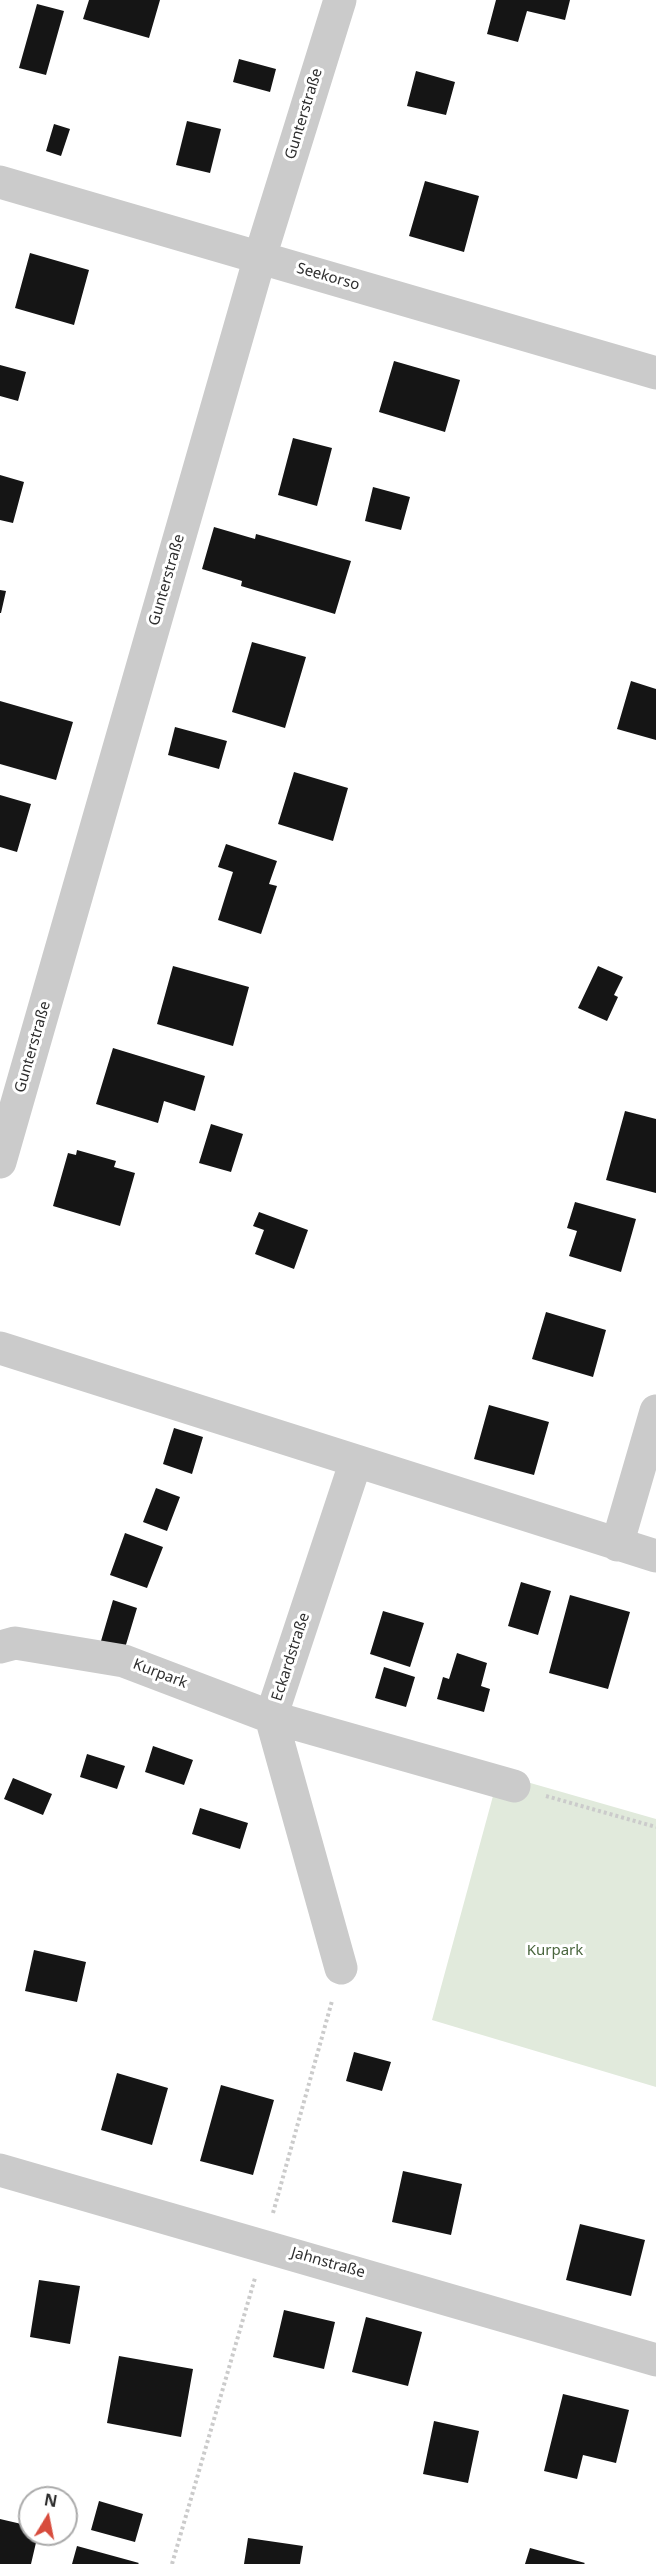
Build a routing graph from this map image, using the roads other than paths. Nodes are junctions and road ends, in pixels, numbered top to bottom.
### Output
1 (340, 0) edge
2 (0, 182) edge
3 (260, 256) junction
4 (656, 373) edge
5 (0, 1162) edge
6 (0, 1348) edge
7 (656, 1411) edge
8 (356, 1461) junction
9 (617, 1545) junction
10 (656, 1556) edge
11 (0, 1647) edge
12 (271, 1717) junction
13 (514, 1786) road end
14 (341, 1968) dead end
15 (0, 2170) edge
16 (656, 2360) edge

1 - 3 street, Gunterstraße
2 - 3 street, Seekorso
3 - 4 street, Seekorso
3 - 5 street, Gunterstraße
6 - 8 street
7 - 9 street
8 - 9 street
8 - 12 street, Eckardstraße
9 - 10 street
11 - 12 street, Kurpark
12 - 13 street, Eckardstraße
12 - 14 street
15 - 16 street, Jahnstraße

